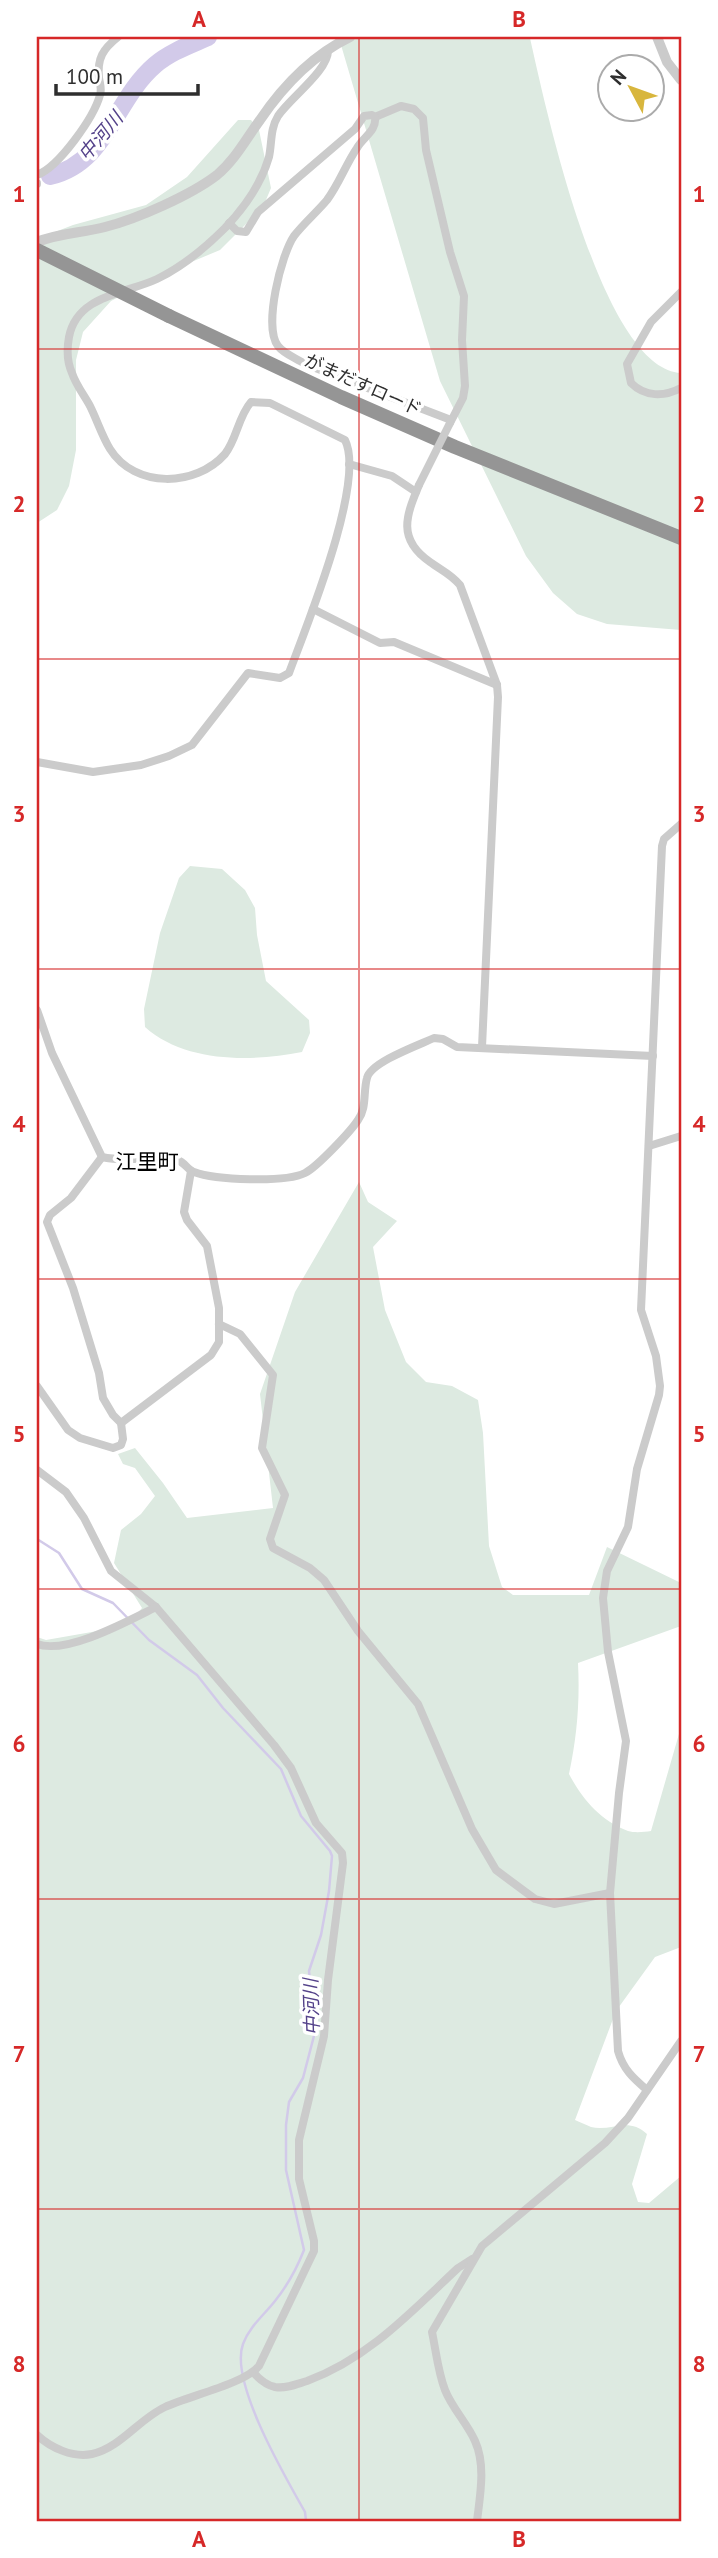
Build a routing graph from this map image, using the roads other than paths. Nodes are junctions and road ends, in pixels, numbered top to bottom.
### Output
1 (118, 37) edge
2 (350, 37) edge
3 (657, 37) edge
4 (328, 50) junction
5 (681, 80) edge
6 (375, 117) junction
7 (37, 174) edge
8 (229, 223) junction
9 (37, 242) edge
10 (37, 250) edge
11 (681, 292) edge
12 (681, 388) edge
13 (451, 422) junction
14 (349, 464) junction
15 (418, 488) junction
16 (678, 537) edge
17 (313, 609) junction
18 (497, 685) junction
19 (37, 762) edge
20 (681, 824) edge
21 (37, 1010) edge
22 (482, 1047) junction
23 (653, 1056) junction
24 (681, 1136) edge
25 (649, 1146) junction
26 (103, 1157) junction
27 (191, 1171) junction
28 (219, 1324) junction
29 (37, 1386) edge
30 (121, 1423) junction
31 (37, 1470) edge
32 (156, 1607) junction
33 (37, 1644) edge
34 (610, 1893) junction
35 (681, 2041) edge
36 (647, 2090) junction
37 (473, 2258) junction
38 (246, 2375) junction
39 (37, 2435) edge
40 (477, 2521) edge

1 - 7 street
2 - 4 street
3 - 5 street
4 - 8 street
4 - 9 street
6 - 8 street
6 - 13 street
6 - 13 street
8 - 14 street
10 - 16 highway, がまだすロード, bridge
11 - 12 street
13 - 15 street, bridge
14 - 15 street
14 - 17 street
15 - 18 street
17 - 18 street
17 - 19 street
18 - 22 street
20 - 23 street
21 - 26 street
22 - 23 street
22 - 27 street
23 - 25 street
24 - 25 street
25 - 34 street
26 - 27 street
26 - 30 street
27 - 28 street
28 - 30 street
28 - 34 street
29 - 30 street
31 - 32 street
32 - 33 street
32 - 38 street
34 - 36 street
35 - 36 street
36 - 37 street
37 - 38 street
37 - 40 street
38 - 39 street

